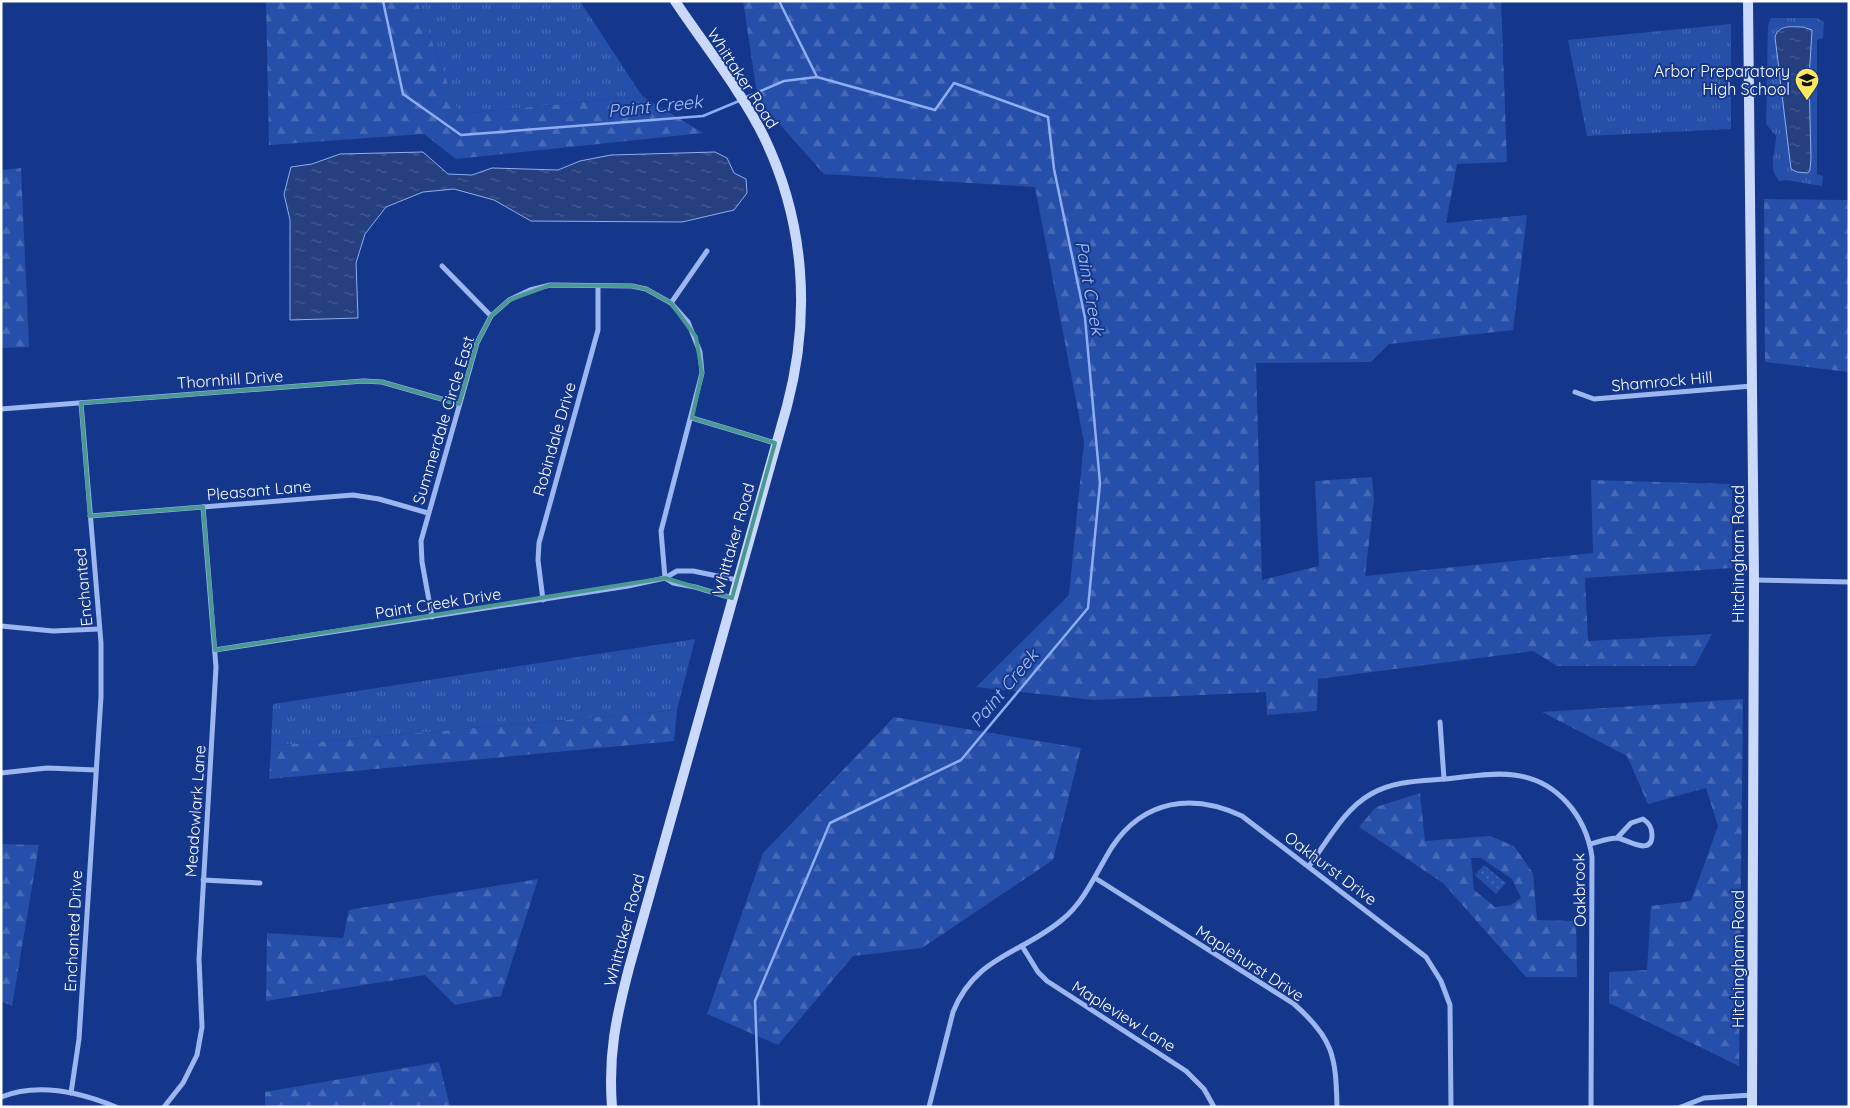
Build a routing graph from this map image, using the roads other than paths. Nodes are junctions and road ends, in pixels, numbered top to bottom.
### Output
1 (675, 1) edge
2 (1748, 1) edge
3 (707, 251) dead end
4 (442, 266) dead end
5 (598, 286) junction
6 (671, 303) junction
7 (491, 316) junction
8 (1752, 386) junction
9 (1575, 392) dead end
10 (81, 403) junction
11 (459, 404) junction
12 (1, 409) edge
13 (692, 418) junction
14 (775, 443) junction
15 (203, 507) junction
16 (428, 513) junction
17 (90, 516) junction
18 (665, 578) junction
19 (737, 580) junction
20 (1754, 580) junction
21 (1849, 582) edge
22 (732, 598) junction
23 (543, 600) junction
24 (432, 617) junction
25 (1, 626) edge
26 (99, 628) junction
27 (215, 650) junction
28 (1440, 722) dead end
29 (96, 770) junction
30 (1, 773) edge
31 (1444, 779) junction
32 (1617, 838) junction
33 (1590, 844) junction
34 (1309, 866) junction
35 (1094, 878) junction
36 (203, 880) junction
37 (260, 883) dead end
38 (1022, 946) junction
39 (71, 1093) junction
40 (1752, 1095) junction
41 (1, 1097) edge
42 (116, 1107) edge
43 (164, 1107) edge
44 (612, 1107) edge
45 (929, 1107) edge
46 (1214, 1107) edge
47 (1337, 1107) edge
48 (1450, 1107) edge
49 (1591, 1107) edge
50 (1681, 1107) edge
51 (1752, 1107) edge

1 - 14 main road, Whittaker Road
2 - 8 main road, Hitchingham Road
3 - 6 street
4 - 7 street
5 - 6 street, Summerdale Circle East
5 - 7 street, Summerdale Circle East
5 - 23 street, Robindale Drive
6 - 13 street, Summerdale Circle East
7 - 11 street, Summerdale Circle East
8 - 9 street, Shamrock Hill
8 - 20 main road, Hitchingham Road
10 - 11 street, Thornhill Drive
10 - 12 street, Thornhill Drive
10 - 17 street, Enchanted
11 - 16 street, Summerdale Circle East
13 - 14 street
13 - 18 street, Summerdale Circle East
14 - 19 main road, Whittaker Road
15 - 16 street, Pleasant Lane
15 - 17 street, Pleasant Lane
15 - 27 street, Meadowlark Lane
16 - 24 street, Summerdale Circle East
17 - 26 street, Enchanted
18 - 19 street, Paint Creek Drive
18 - 22 street, Paint Creek Drive
18 - 23 street, Paint Creek Drive
19 - 22 main road, Whittaker Road
20 - 21 street
20 - 40 main road, Hitchingham Road
22 - 44 main road, Whittaker Road
23 - 24 street, Paint Creek Drive
24 - 27 street, Paint Creek Drive
25 - 26 street
26 - 29 street, Enchanted
27 - 36 street, Meadowlark Lane
28 - 31 street
29 - 30 street
29 - 39 street, Enchanted Drive
31 - 33 street, Oakbrook
31 - 34 street, Oakbrook
32 - 32 street
32 - 33 street
33 - 49 street, Oakbrook
34 - 35 street, Oakhurst Drive
34 - 48 street, Oakhurst Drive
35 - 38 street, Oakhurst Drive
35 - 47 street, Maplehurst Drive
36 - 37 street
36 - 43 street, Meadowlark Lane
38 - 45 street, Oakhurst Drive
38 - 46 street, Mapleview Lane
39 - 41 street
39 - 42 street
40 - 50 street
40 - 51 main road, Hitchingham Road

